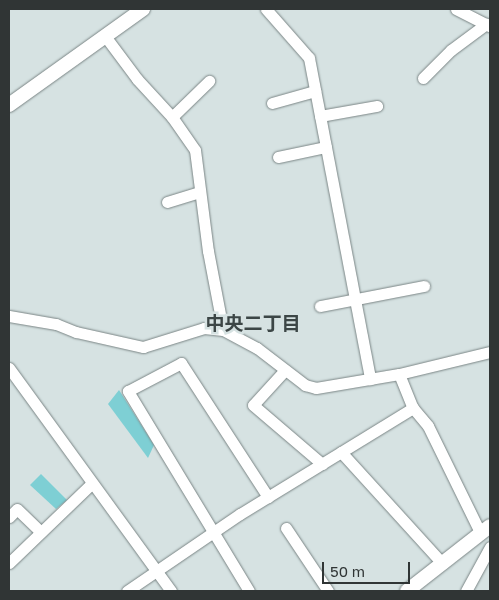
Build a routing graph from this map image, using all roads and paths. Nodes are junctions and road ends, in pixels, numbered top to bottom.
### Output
1 (143, 9) edge
2 (266, 9) edge
3 (456, 9) edge
4 (488, 25) edge
5 (105, 36) junction
6 (423, 78) dead end
7 (209, 81) dead end
8 (315, 91) junction
9 (272, 103) dead end
10 (9, 105) edge
11 (376, 106) dead end
12 (320, 116) junction
13 (172, 117) junction
14 (326, 147) junction
15 (278, 158) dead end
16 (200, 192) junction
17 (166, 202) dead end
18 (424, 286) dead end
19 (355, 298) junction
20 (320, 306) dead end
21 (9, 316) edge
22 (222, 330) junction
23 (490, 352) edge
24 (9, 368) edge
25 (285, 370) junction
26 (399, 374) junction
27 (370, 379) junction
28 (413, 408) junction
29 (341, 452) junction
30 (322, 464) junction
31 (91, 484) junction
32 (268, 497) junction
33 (9, 517) edge
34 (286, 528) dead end
35 (486, 530) edge
36 (40, 531) junction
37 (214, 532) junction
38 (490, 547) edge
39 (9, 563) edge
40 (443, 564) junction
41 (158, 571) junction
42 (127, 591) edge
43 (171, 591) edge
44 (249, 591) edge
45 (328, 591) edge
46 (407, 591) edge
47 (466, 591) edge

1 - 5 street
2 - 8 street
3 - 4 street
4 - 6 street
5 - 10 street
5 - 13 street
7 - 13 street
8 - 9 street
8 - 12 street
11 - 12 street
12 - 14 street
13 - 16 street
14 - 15 street
14 - 19 street
16 - 17 street
16 - 22 street
18 - 19 street
19 - 20 street
19 - 27 street
21 - 22 street
22 - 25 street
23 - 26 street
24 - 31 street
25 - 27 street
25 - 30 street
26 - 27 street
26 - 28 street
28 - 29 street
28 - 35 street
29 - 30 street
29 - 40 street
30 - 32 street
31 - 36 street
31 - 41 street
32 - 37 street
32 - 37 street
33 - 36 street
34 - 45 street
35 - 40 street
36 - 39 street
37 - 41 street
37 - 44 street
38 - 47 street
40 - 46 street
41 - 42 street
41 - 43 street

